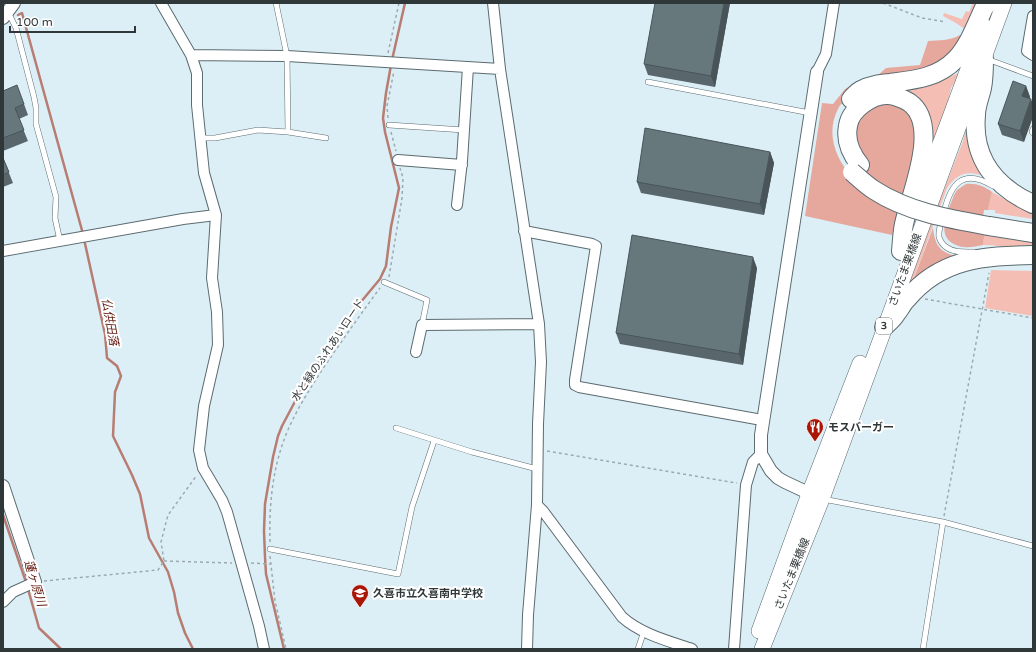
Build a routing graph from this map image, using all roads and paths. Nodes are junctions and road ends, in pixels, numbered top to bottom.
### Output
1 (161, 3) edge
2 (276, 3) edge
3 (399, 3) edge
4 (502, 3) edge
5 (834, 3) edge
6 (883, 3) edge
7 (988, 3) edge
8 (992, 3) edge
9 (1004, 3) edge
10 (9, 8) edge
11 (493, 8) edge
12 (1033, 16) edge
13 (946, 22) dead end
14 (191, 55) junction
15 (1033, 55) edge
16 (287, 56) junction
17 (984, 58) junction
18 (391, 63) junction
19 (468, 67) junction
20 (500, 69) junction
21 (817, 72) joint
22 (1033, 76) edge
23 (648, 82) dead end
24 (811, 113) junction
25 (389, 125) junction
26 (1033, 128) edge
27 (464, 130) junction
28 (288, 132) junction
29 (1033, 133) edge
30 (200, 138) junction
31 (326, 138) dead end
32 (398, 160) junction
33 (462, 165) junction
34 (856, 169) junction
35 (1000, 191) dead end
36 (1006, 196) dead end
37 (1033, 204) edge
38 (457, 205) dead end
39 (216, 215) junction
40 (990, 221) junction
41 (1033, 223) edge
42 (524, 231) junction
43 (1033, 233) edge
44 (60, 241) junction
45 (3, 251) edge
46 (901, 251) junction
47 (1033, 255) edge
48 (1006, 256) junction
49 (989, 273) dead end
50 (384, 282) junction
51 (918, 297) dead end
52 (982, 309) junction
53 (1033, 318) edge
54 (539, 324) junction
55 (422, 325) junction
56 (884, 327) junction
57 (416, 352) dead end
58 (762, 420) junction
59 (396, 428) dead end
60 (434, 441) junction
61 (537, 449) junction
62 (761, 454) junction
63 (203, 468) junction
64 (537, 469) junction
65 (746, 485) junction
66 (3, 486) edge
67 (815, 496) junction
68 (537, 505) junction
69 (6, 509) edge
70 (943, 522) junction
71 (1033, 546) edge
72 (270, 549) junction
73 (164, 561) junction
74 (241, 563) junction
75 (269, 564) junction
76 (35, 582) junction
77 (3, 602) edge
78 (644, 631) junction
79 (264, 649) edge
80 (286, 649) edge
81 (527, 649) edge
82 (638, 649) edge
83 (692, 649) edge
84 (734, 649) edge
85 (752, 649) edge
86 (762, 649) edge
87 (923, 649) edge

1 - 14 street
2 - 16 lane
3 - 18 path, 水と緑のふれあいロード
4 - 11 street
5 - 21 street
6 - 13 path
7 - 34 highway
8 - 46 main road, さいたま栗橋線 / 3
9 - 17 main road, さいたま栗橋線 / 3
10 - 44 lane
11 - 20 street
12 - 15 street
14 - 16 street
14 - 30 street
16 - 18 street
16 - 28 lane
17 - 22 lane
17 - 37 highway
17 - 56 main road, さいたま栗橋線 / 3
18 - 19 street
18 - 25 path, 水と緑のふれあいロード
19 - 20 street
19 - 27 street
20 - 42 street
21 - 24 street
23 - 24 lane
24 - 58 street
25 - 27 lane
25 - 32 path, 水と緑のふれあいロード
26 - 29 lane
27 - 33 street
28 - 30 lane
28 - 31 lane
30 - 39 street
32 - 33 street
32 - 50 path, 水と緑のふれあいロード
33 - 38 street
34 - 40 highway
34 - 46 highway
35 - 48 lane
36 - 37 lane
39 - 44 street
39 - 63 street
40 - 41 highway
40 - 43 highway
42 - 54 street
42 - 58 street
44 - 45 street
46 - 67 main road, さいたま栗橋線 / 3
47 - 48 highway
48 - 56 highway
49 - 52 path
50 - 55 lane
50 - 72 path, 水と緑のふれあいロード
51 - 52 path
52 - 53 path
52 - 70 path
54 - 55 street
54 - 61 street
55 - 57 street
56 - 67 main road, さいたま栗橋線 / 3
58 - 62 street
59 - 60 lane
60 - 64 lane
60 - 72 lane
61 - 64 street
61 - 65 path
62 - 65 street
62 - 67 street
63 - 73 path
63 - 74 street
64 - 68 street
65 - 84 street
66 - 69 street
67 - 70 lane
67 - 85 main road, さいたま栗橋線 / 3
67 - 86 main road, さいたま栗橋線 / 3
68 - 78 street
68 - 81 street
69 - 76 street
70 - 71 lane
70 - 87 lane
72 - 75 path, 水と緑のふれあいロード
73 - 74 path
73 - 76 path
74 - 75 path
74 - 79 street
75 - 80 path, 水と緑のふれあいロード
76 - 77 street
78 - 82 lane
78 - 83 street

